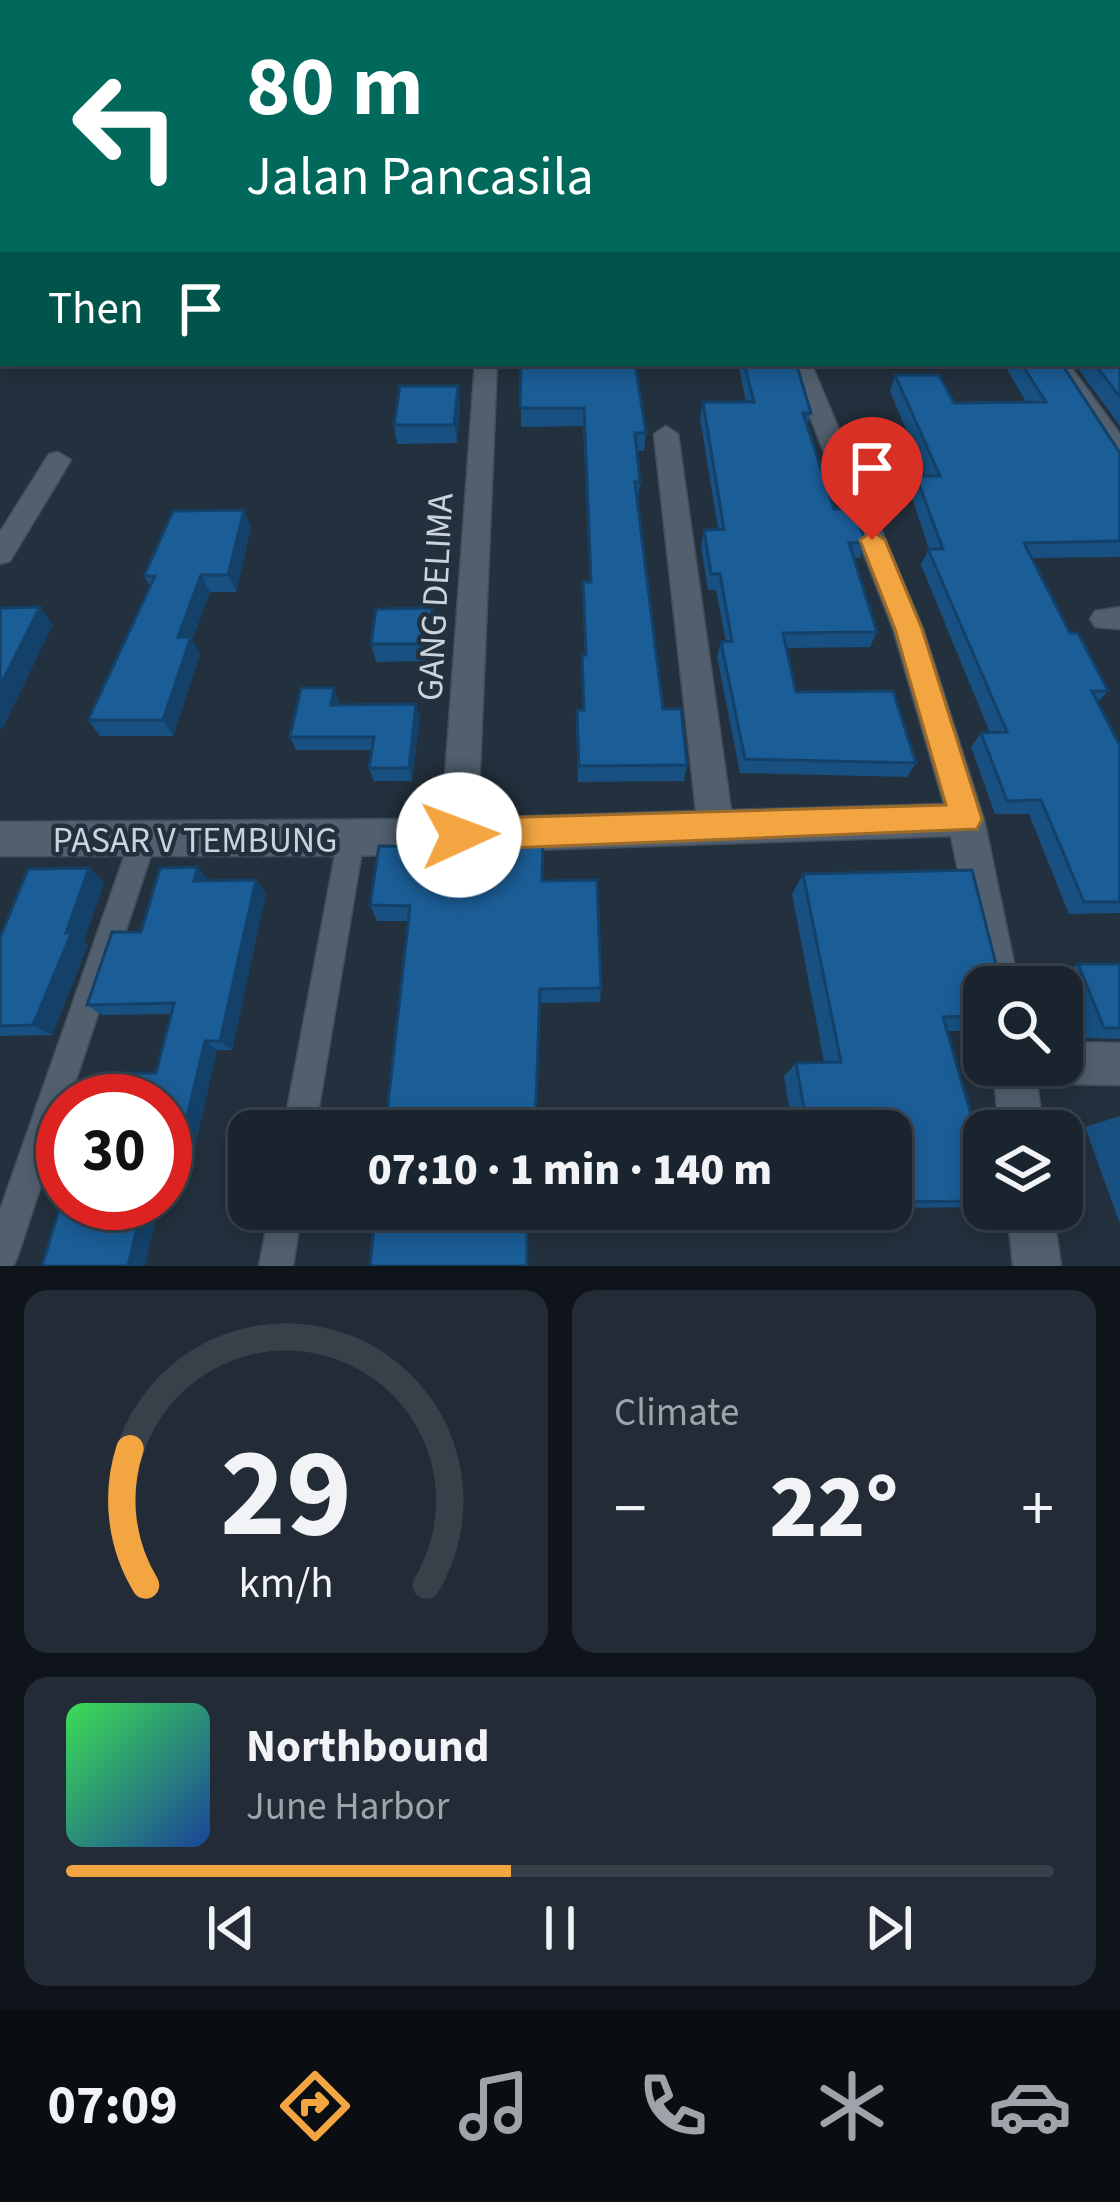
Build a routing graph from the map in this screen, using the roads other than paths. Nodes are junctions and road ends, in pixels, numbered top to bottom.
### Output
1 (486, 366) edge
2 (801, 366) edge
3 (1059, 366) edge
4 (666, 434) dead end
5 (1120, 452) edge
6 (58, 460) dead end
7 (0, 554) edge
8 (966, 819) junction
9 (715, 825) junction
10 (459, 835) junction
11 (0, 839) edge
12 (351, 839) junction
13 (142, 840) junction
14 (995, 966) edge
15 (1083, 1063) edge
16 (1120, 1064) edge
17 (303, 1110) edge
18 (282, 1230) edge
19 (1033, 1230) edge
20 (0, 1258) edge
21 (276, 1266) edge
22 (1037, 1266) edge

1 - 10 street, GANG DELIMA
2 - 8 street
3 - 5 street
4 - 9 street
6 - 7 street
8 - 9 street, PASAR V TEMBUNG
8 - 14 street
9 - 10 street, PASAR V TEMBUNG
10 - 12 street, PASAR V TEMBUNG
11 - 13 street, PASAR V TEMBUNG
12 - 13 street, PASAR V TEMBUNG
12 - 17 lane
13 - 20 lane
15 - 16 street
18 - 21 lane
19 - 22 street

